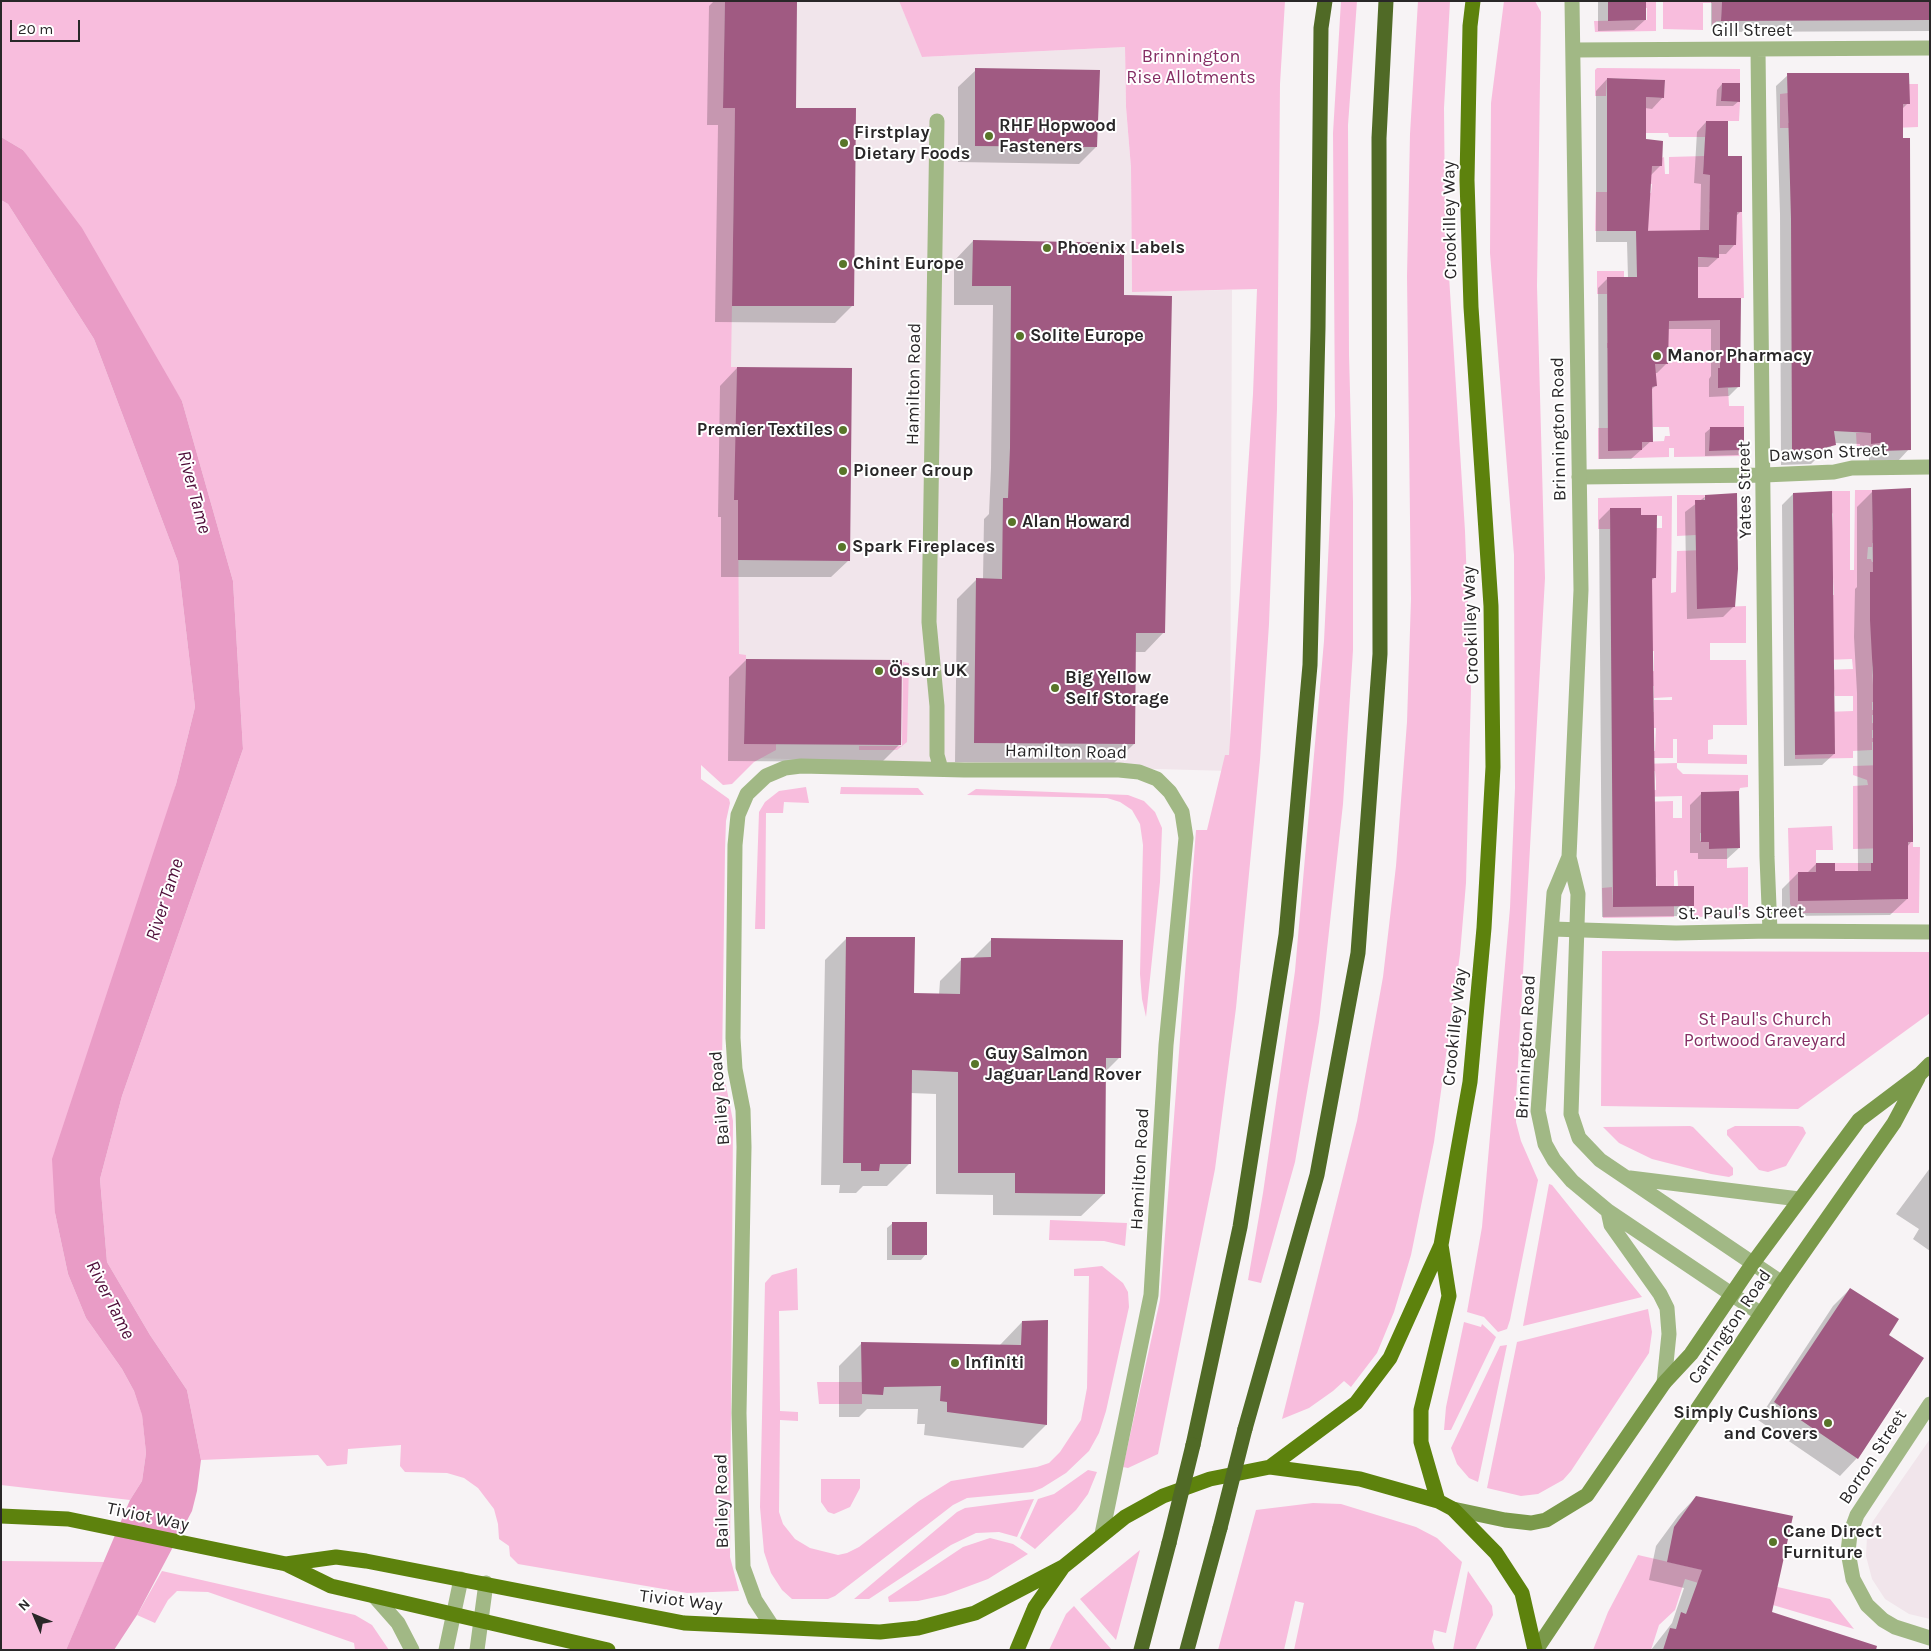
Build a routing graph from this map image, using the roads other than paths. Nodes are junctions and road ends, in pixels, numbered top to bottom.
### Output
1 (1325, 1) edge
2 (1386, 1) edge
3 (1473, 1) edge
4 (1572, 1) edge
5 (1930, 48) edge
6 (1574, 50) junction
7 (1758, 50) junction
8 (937, 121) dead end
9 (1930, 467) edge
10 (1764, 475) junction
11 (1579, 477) junction
12 (941, 769) junction
13 (1569, 857) junction
14 (1552, 929) junction
15 (1577, 930) junction
16 (1770, 931) junction
17 (1930, 932) edge
18 (1925, 1069) edge
19 (1626, 1178) junction
20 (1799, 1199) junction
21 (1608, 1211) junction
22 (1441, 1245) junction
23 (1753, 1263) junction
24 (1782, 1283) junction
25 (1732, 1294) junction
26 (1761, 1314) junction
27 (1664, 1383) junction
28 (1930, 1404) edge
29 (1270, 1467) junction
30 (1438, 1500) junction
31 (1453, 1509) junction
32 (1, 1516) edge
33 (1102, 1534) junction
34 (286, 1564) junction
35 (1063, 1566) junction
36 (461, 1578) junction
37 (486, 1583) junction
38 (375, 1598) junction
39 (452, 1616) junction
40 (482, 1622) junction
41 (772, 1626) junction
42 (1930, 1638) edge
43 (412, 1650) edge
44 (446, 1650) edge
45 (477, 1650) edge
46 (604, 1650) edge
47 (1017, 1650) edge
48 (1141, 1650) edge
49 (1187, 1650) edge
50 (1535, 1650) edge

1 - 48 highway, bridge
2 - 49 highway, bridge
3 - 22 main road, Crookilley Way
4 - 6 street, Brinnington Road
5 - 7 street, Gill Street
6 - 7 street, Gill Street
6 - 11 street, Brinnington Road
7 - 10 street, Yates Street
8 - 12 street, Hamilton Road
9 - 10 street, Dawson Street
10 - 11 street, Dawson Street
10 - 16 street, Yates Street
11 - 13 street, Brinnington Road
12 - 33 street, Hamilton Road
12 - 41 street, Bailey Road
13 - 14 street, Brinnington Road
13 - 15 street, Brinnington Road
14 - 15 street, St. Paul's Street
14 - 21 street, Brinnington Road
15 - 16 street, St. Paul's Street
15 - 19 street, Brinnington Road
16 - 17 street, St. Paul's Street
18 - 20 main road, Carrington Road
18 - 24 main road, Carrington Road
19 - 20 street
19 - 23 street, Brinnington Road
20 - 23 main road, Carrington Road
21 - 25 street, Brinnington Road
21 - 27 street
22 - 29 main road, Crookilley Way
22 - 30 main road, Crookilley Way
23 - 24 street, Brinnington Road
23 - 25 main road, Carrington Road
24 - 26 main road, Carrington Road
25 - 26 street, Brinnington Road
25 - 27 main road, Carrington Road
26 - 50 main road, Carrington Road
27 - 31 main road, Carrington Road
28 - 42 street, Borron Street
29 - 30 main road
29 - 33 main road
30 - 31 main road
31 - 50 main road
32 - 34 main road, Tiviot Way
33 - 35 main road
34 - 36 main road, Tiviot Way
34 - 38 main road, Tiviot Way
35 - 41 main road, Tiviot Way
35 - 47 main road
36 - 37 main road, Tiviot Way
36 - 39 street
37 - 40 street
37 - 41 main road, Tiviot Way
38 - 39 main road, Tiviot Way
38 - 43 street
39 - 40 main road, Tiviot Way
39 - 44 street
40 - 45 street
40 - 46 main road, Tiviot Way

